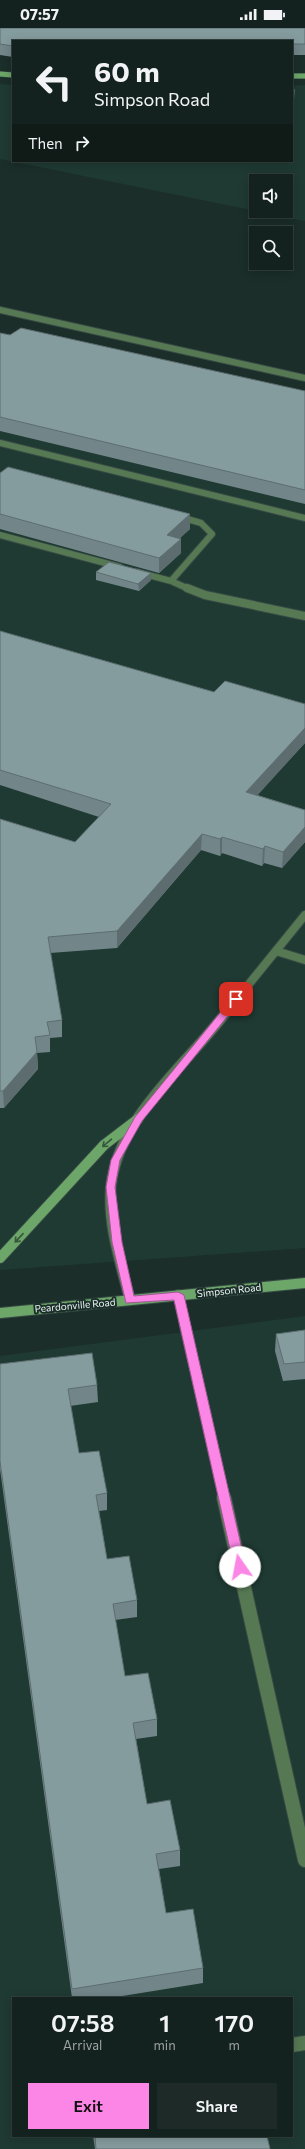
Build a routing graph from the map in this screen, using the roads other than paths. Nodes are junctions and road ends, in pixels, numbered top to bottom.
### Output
1 (0, 74) edge
2 (12, 75) edge
3 (293, 76) edge
4 (305, 76) edge
5 (0, 310) edge
6 (305, 378) edge
7 (0, 443) edge
8 (167, 513) edge
9 (305, 518) edge
10 (0, 535) edge
11 (171, 581) junction
12 (305, 616) edge
13 (305, 915) edge
14 (276, 950) junction
15 (305, 960) edge
16 (138, 1119) junction
17 (0, 1258) edge
18 (305, 1283) edge
19 (178, 1295) junction
20 (130, 1300) junction
21 (0, 1312) edge
22 (305, 1860) edge
23 (305, 2043) edge
24 (293, 2045) edge

1 - 2 main road
3 - 4 main road
5 - 6 street
7 - 9 street
8 - 11 street
10 - 11 street
11 - 12 street
13 - 14 street, Peardonville Road
14 - 15 street
14 - 16 street, Peardonville Road
16 -> 17 main road
16 - 20 street, Peardonville Road
18 - 19 main road, Simpson Road
19 - 20 main road, Simpson Road
19 - 22 street
20 - 21 main road, Peardonville Road
23 - 24 street

